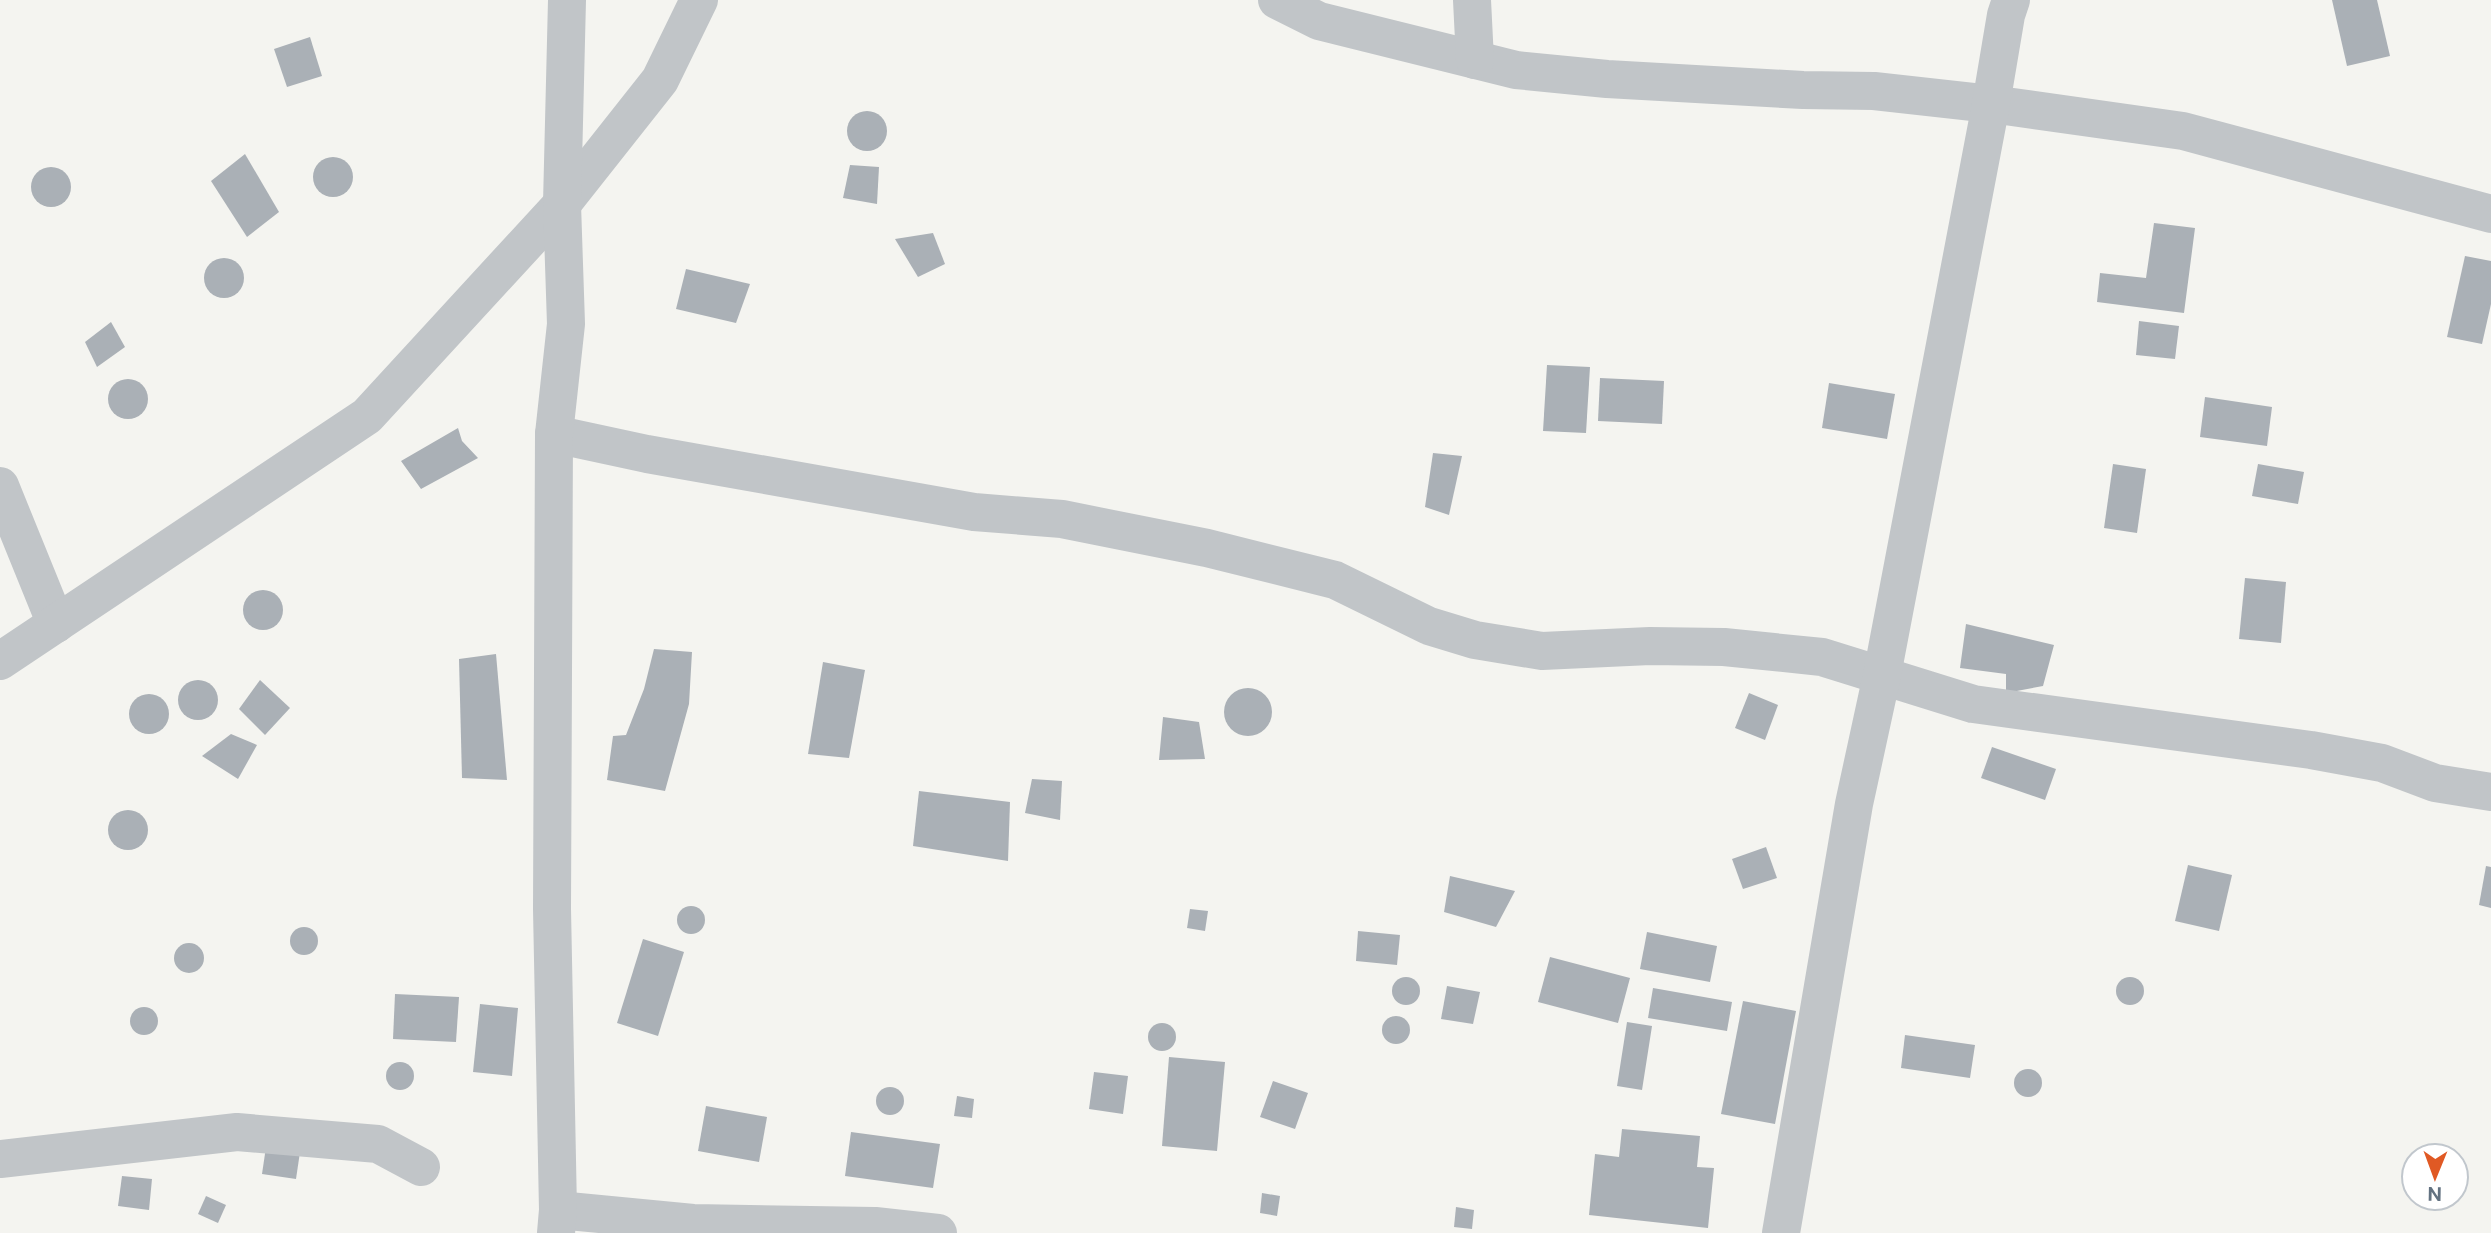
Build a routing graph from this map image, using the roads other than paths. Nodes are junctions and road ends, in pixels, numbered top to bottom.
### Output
1 (567, 0) edge
2 (699, 0) edge
3 (1277, 0) edge
4 (1472, 0) edge
5 (2011, 0) edge
6 (1475, 60) junction
7 (1991, 104) junction
8 (562, 204) junction
9 (2491, 214) edge
10 (554, 434) junction
11 (0, 486) edge
12 (56, 624) junction
13 (0, 661) edge
14 (1882, 675) junction
15 (2491, 792) edge
16 (0, 1159) edge
17 (421, 1167) dead end
18 (557, 1222) edge
19 (938, 1233) edge
20 (1781, 1233) edge

1 - 8 street
2 - 8 street
3 - 6 street
4 - 6 street
5 - 7 street
6 - 7 street
7 - 9 street
7 - 14 street
8 - 10 street
8 - 12 street
10 - 14 street
10 - 18 street
11 - 12 street
12 - 13 street
14 - 15 street
14 - 20 street
16 - 17 street
18 - 19 street

